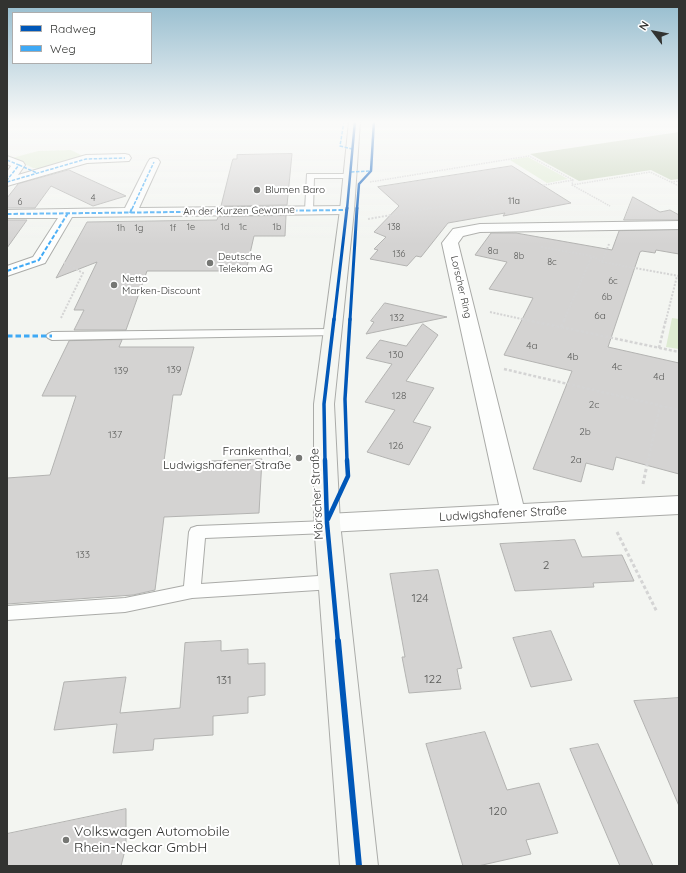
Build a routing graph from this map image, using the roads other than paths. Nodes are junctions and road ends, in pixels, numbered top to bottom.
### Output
1 (12, 162) edge
2 (76, 162) edge
3 (154, 162) dead end
4 (352, 162) edge
5 (20, 165) junction
6 (37, 173) junction
7 (7, 181) edge
8 (350, 181) junction
9 (309, 210) junction
10 (347, 210) junction
11 (68, 213) junction
12 (130, 213) junction
13 (7, 214) edge
14 (679, 225) edge
15 (7, 271) edge
16 (332, 333) junction
17 (52, 336) road end
18 (679, 505) edge
19 (513, 513) junction
20 (327, 525) junction
21 (333, 582) junction
22 (192, 591) junction
23 (7, 613) edge
24 (359, 866) edge

1 - 5 street
2 - 6 street
3 - 12 street
4 - 8 street, Mörscher Straße
5 - 6 street
5 - 7 street
6 - 7 street
8 - 9 lane
8 - 10 street, Mörscher Straße
9 - 10 street, An der Kurzen Gewanne
9 - 12 street, An der Kurzen Gewanne
10 - 16 street, Mörscher Straße
11 - 12 street, An der Kurzen Gewanne
11 - 13 street, An der Kurzen Gewanne
11 - 15 street
14 - 19 street, Lorscher Ring
16 - 17 lane
16 - 20 street, Mörscher Straße
18 - 19 street, Ludwigshafener Straße
19 - 20 street, Ludwigshafener Straße
20 - 21 street, Mörscher Straße
20 - 22 lane
21 - 22 lane
21 - 24 street, Mörscher Straße
22 - 23 lane

